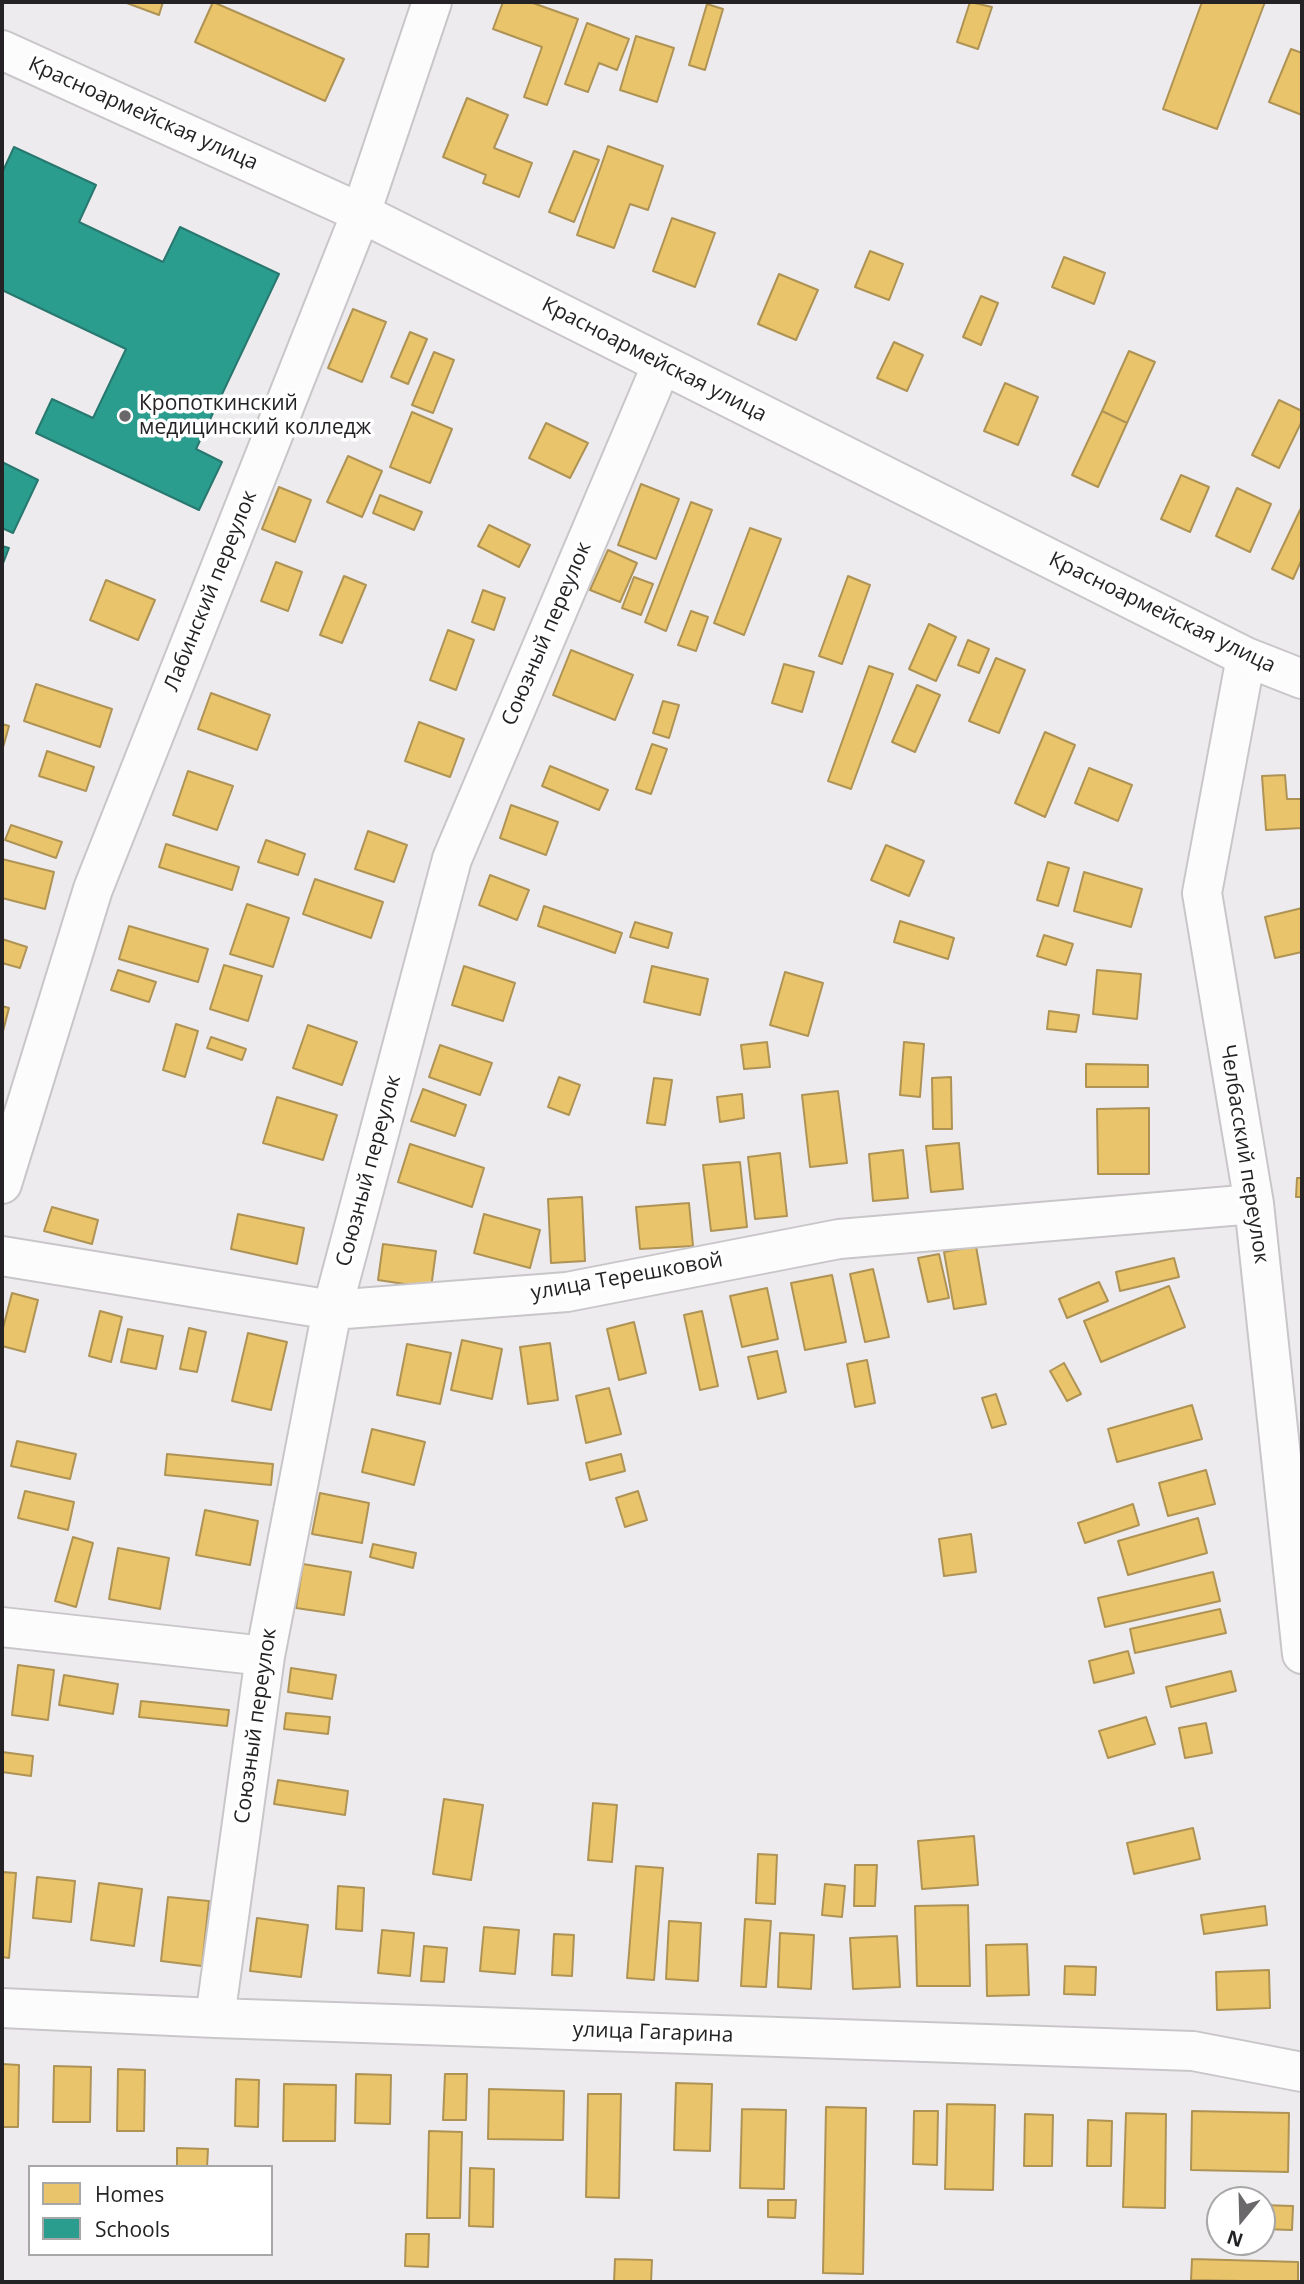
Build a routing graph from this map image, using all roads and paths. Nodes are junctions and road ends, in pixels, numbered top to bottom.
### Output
1 (432, 2) edge
2 (2, 50) edge
3 (361, 213) junction
4 (662, 364) junction
5 (1246, 657) junction
6 (1302, 679) edge
7 (2, 1184) edge
8 (1254, 1204) junction
9 (2, 1256) edge
10 (332, 1310) junction
11 (2, 1627) edge
12 (1302, 1654) edge
13 (265, 1657) junction
14 (2, 2008) edge
15 (215, 2018) junction
16 (1302, 2072) edge

1 - 3 street, Лабинский переулок
2 - 3 street, Красноармейская улица
3 - 4 street, Красноармейская улица
3 - 7 street, Лабинский переулок
4 - 5 street, Красноармейская улица
4 - 10 street, Союзный переулок
5 - 6 street, Красноармейская улица
5 - 8 street, Челбасский переулок
8 - 10 street, улица Терешковой
8 - 12 street, Челбасский переулок
9 - 10 street, улица Терешковой
10 - 13 street, Союзный переулок
11 - 13 street
13 - 15 street, Союзный переулок
14 - 15 street, улица Гагарина
15 - 16 street, улица Гагарина

